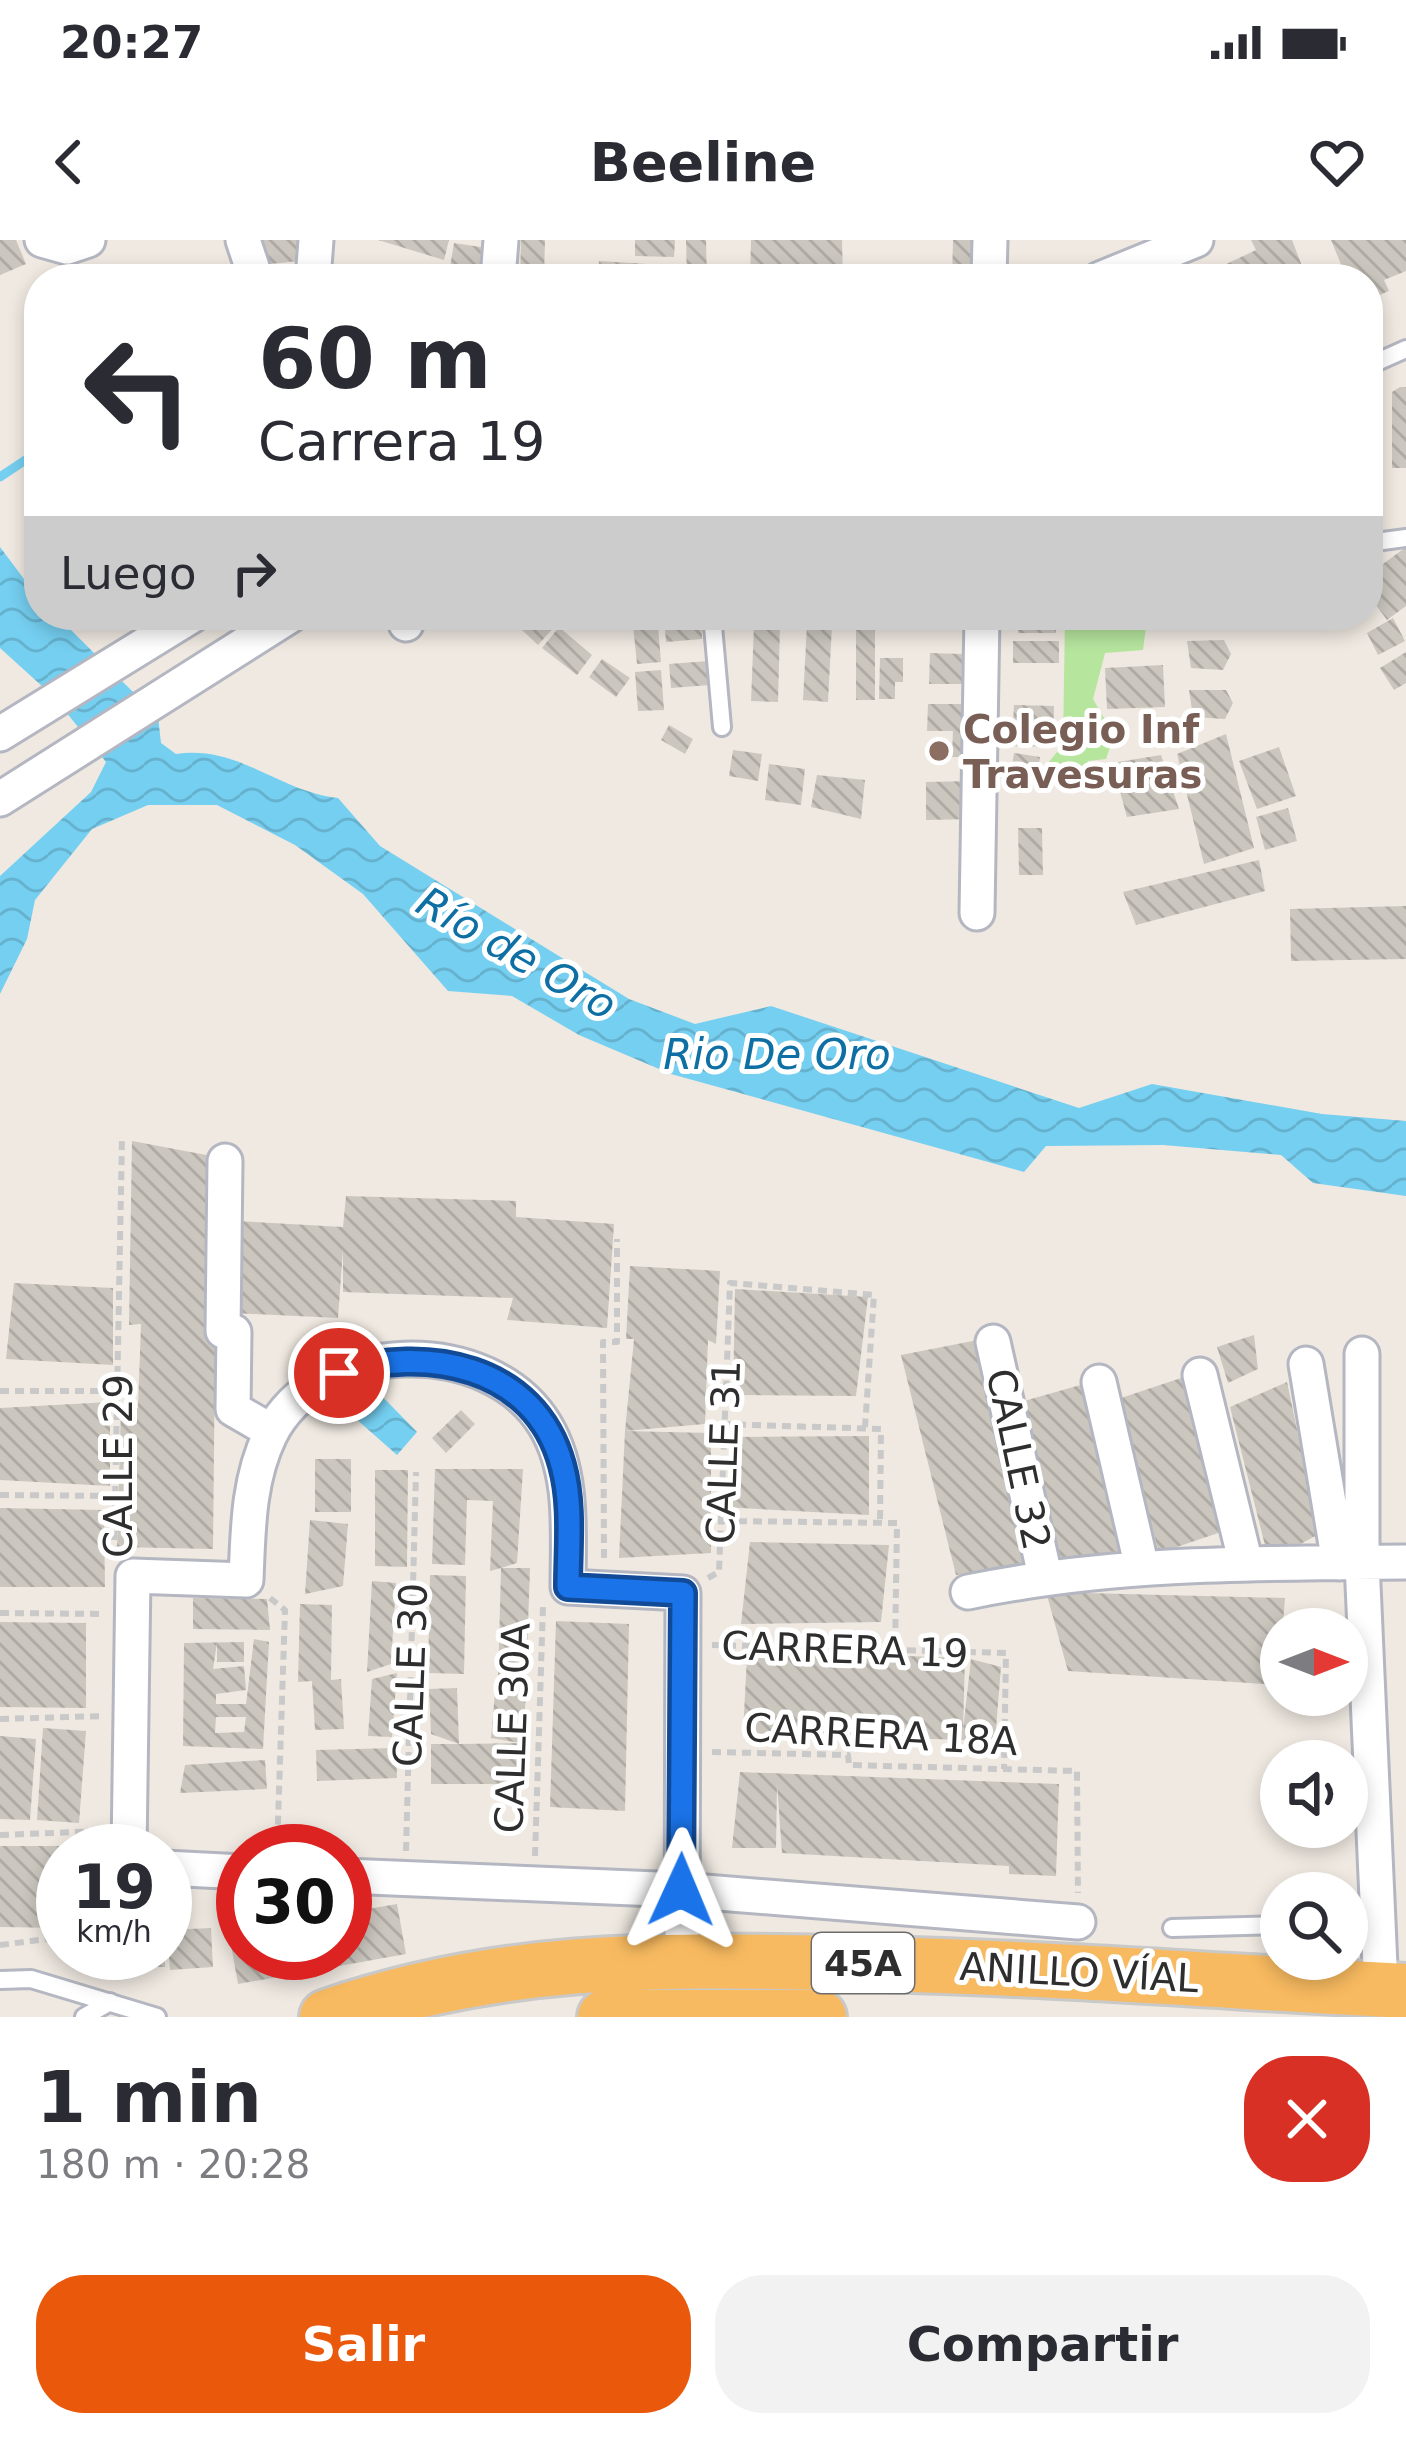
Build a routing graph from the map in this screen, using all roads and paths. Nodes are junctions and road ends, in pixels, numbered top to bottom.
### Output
1 (42, 240) edge
2 (88, 240) edge
3 (1196, 240) edge
4 (1137, 264) edge
5 (170, 630) edge
6 (269, 630) edge
7 (713, 630) edge
8 (982, 630) edge
9 (722, 727) dead end
10 (0, 734) edge
11 (0, 799) edge
12 (977, 913) dead end
13 (122, 1138) dead end
14 (225, 1161) dead end
15 (617, 1240) dead end
16 (993, 1342) dead end
17 (1362, 1354) dead end
18 (1306, 1364) dead end
19 (1199, 1375) dead end
20 (1099, 1382) dead end
21 (0, 1391) edge
22 (117, 1391) junction
23 (722, 1424) junction
24 (865, 1427) junction
25 (271, 1431) junction
26 (416, 1472) dead end
27 (0, 1496) edge
28 (115, 1496) junction
29 (721, 1522) junction
30 (880, 1522) junction
31 (1406, 1562) edge
32 (1350, 1563) junction
33 (1246, 1564) junction
34 (1142, 1568) junction
35 (133, 1576) junction
36 (1045, 1576) junction
37 (246, 1580) junction
38 (568, 1587) junction
39 (604, 1589) junction
40 (968, 1592) dead end
41 (683, 1593) junction
42 (0, 1612) edge
43 (133, 1615) junction
44 (683, 1644) junction
45 (895, 1651) junction
46 (131, 1716) junction
47 (0, 1719) edge
48 (682, 1751) junction
49 (1004, 1769) junction
50 (129, 1824) edge
51 (278, 1824) edge
52 (0, 1835) edge
53 (36, 1836) edge
54 (1361, 1872) edge
55 (372, 1877) edge
56 (405, 1878) junction
57 (534, 1884) junction
58 (681, 1890) junction
59 (1078, 1922) joint
60 (1260, 1926) edge
61 (1172, 1928) dead end
62 (1368, 1934) edge
63 (36, 1941) edge
64 (0, 1946) edge
65 (682, 1960) junction
66 (0, 1980) edge
67 (1394, 1990) edge
68 (110, 2002) junction
69 (84, 2017) edge
70 (158, 2017) edge
71 (327, 2017) edge
72 (605, 2017) edge
73 (818, 2017) edge

1 - 2 street
3 - 4 street
5 - 10 street
6 - 11 street
7 - 9 lane
8 - 12 street
13 - 22 path, CALLE 29
14 - 25 street
15 - 39 path
16 - 36 street, CALLE 32
17 - 32 street
18 - 32 street
19 - 33 street
20 - 34 street
21 - 22 path
22 - 28 path, CALLE 29
23 - 24 path
23 - 24 path, CALLE 31
23 - 29 path, CALLE 31
24 - 30 path
25 - 37 street
25 - 38 street
26 - 56 path, CALLE 30
27 - 28 path
28 - 35 path, CALLE 29
29 - 30 path
29 - 41 path, CALLE 31
30 - 45 path
31 - 32 street
32 - 33 street
32 - 54 street
33 - 34 street
34 - 36 street
35 - 37 street
35 - 43 street, CALLE 29
36 - 40 street
37 - 51 path
38 - 39 street, CARRERA 19
38 - 57 path, CALLE 30A
39 - 41 street, CARRERA 19
41 - 44 street, CALLE 31
42 - 43 path
43 - 46 street, CALLE 29
44 - 45 path, CARRERA 19
44 - 48 street, CALLE 31
45 - 49 path, CARRERA 19
46 - 47 path
46 - 50 street, CALLE 29
48 - 49 path, CARRERA 18A
48 - 58 street, CALLE 31
49 - 59 path, CARRERA 18A
52 - 53 path
55 - 56 street
56 - 57 street
57 - 58 street
58 - 59 street
58 - 65 street, CALLE 31
60 - 61 lane
62 - 67 street
63 - 64 path
65 - 67 highway, ANILLO VÍAL / 45A
65 - 71 highway, ANILLO VÍAL / 45A
66 - 68 lane
68 - 69 lane
68 - 70 lane
72 - 73 highway, 45A

